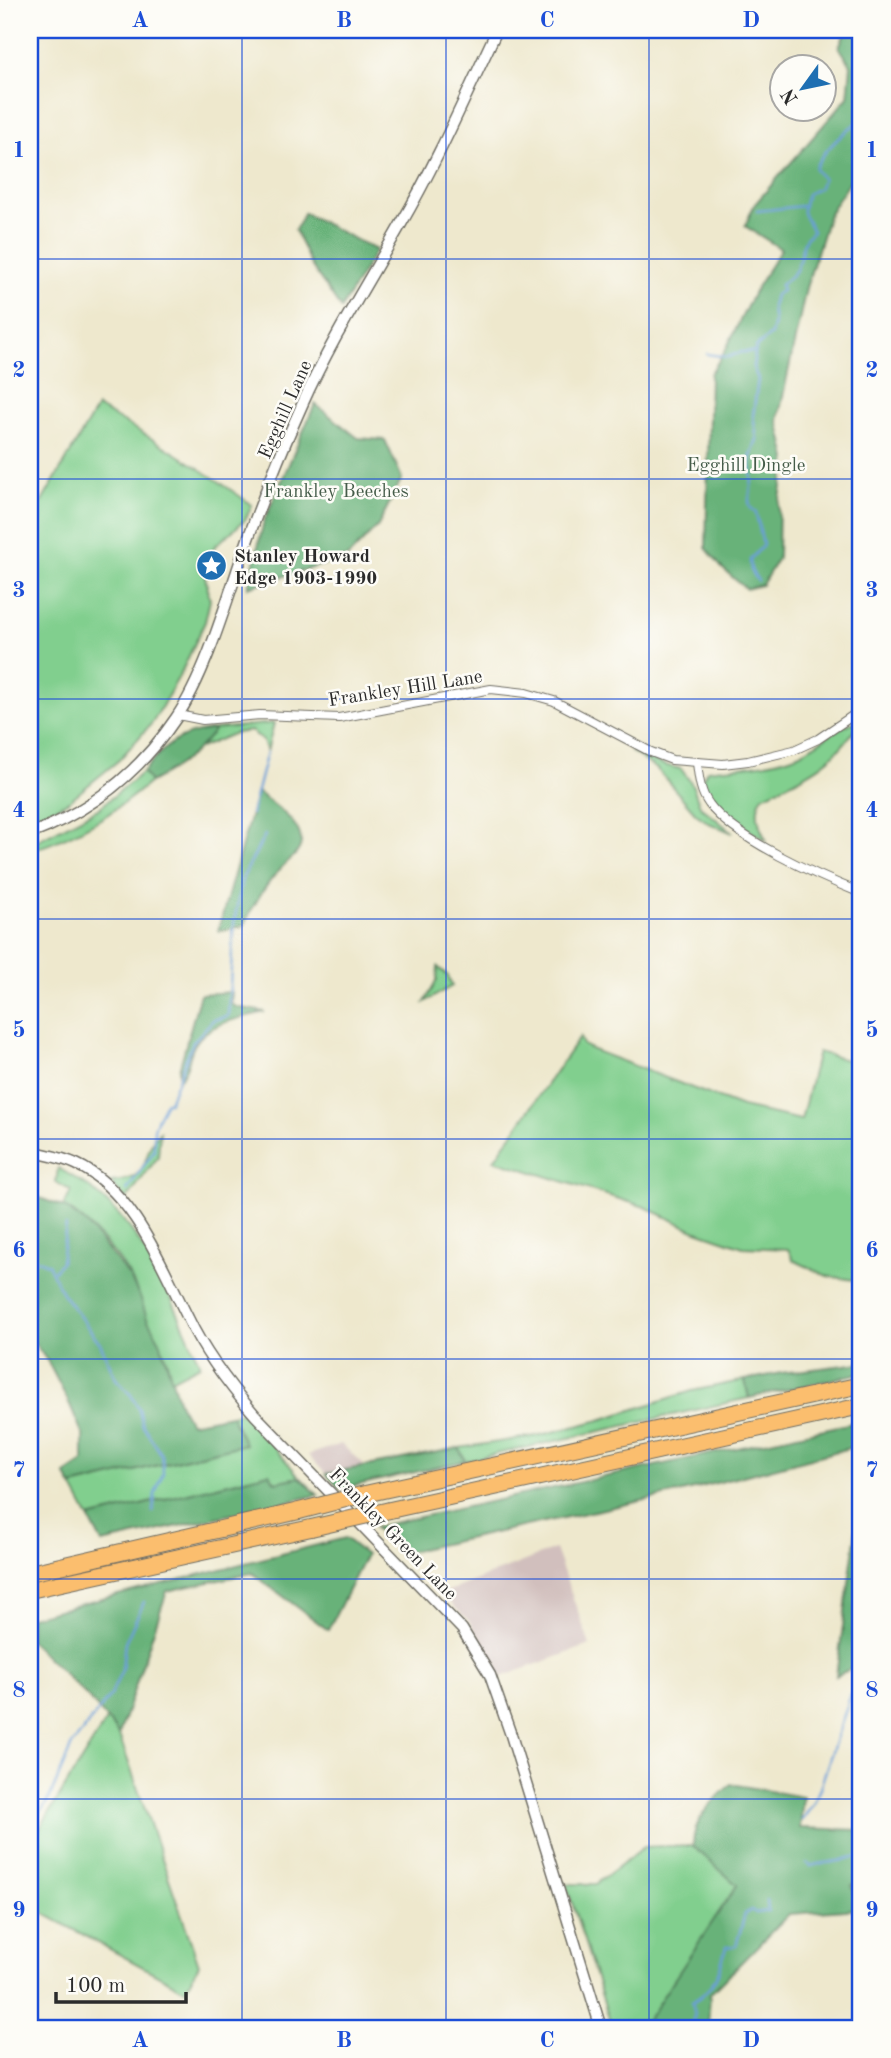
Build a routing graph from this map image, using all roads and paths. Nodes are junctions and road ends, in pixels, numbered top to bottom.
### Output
1 (497, 30) edge
2 (861, 710) edge
3 (178, 715) junction
4 (697, 763) junction
5 (30, 834) edge
6 (861, 893) edge
7 (30, 1152) edge
8 (861, 1385) edge
9 (861, 1406) edge
10 (30, 1573) edge
11 (30, 1590) edge
12 (601, 2028) edge

1 - 3 street, Egghill Lane
2 - 4 street, Frankley Hill Lane
3 - 4 street, Frankley Hill Lane
3 - 5 street, Egghill Lane
4 - 6 street
7 - 12 street, Frankley Green Lane
8 - 10 highway, bridge
9 - 11 highway, bridge

